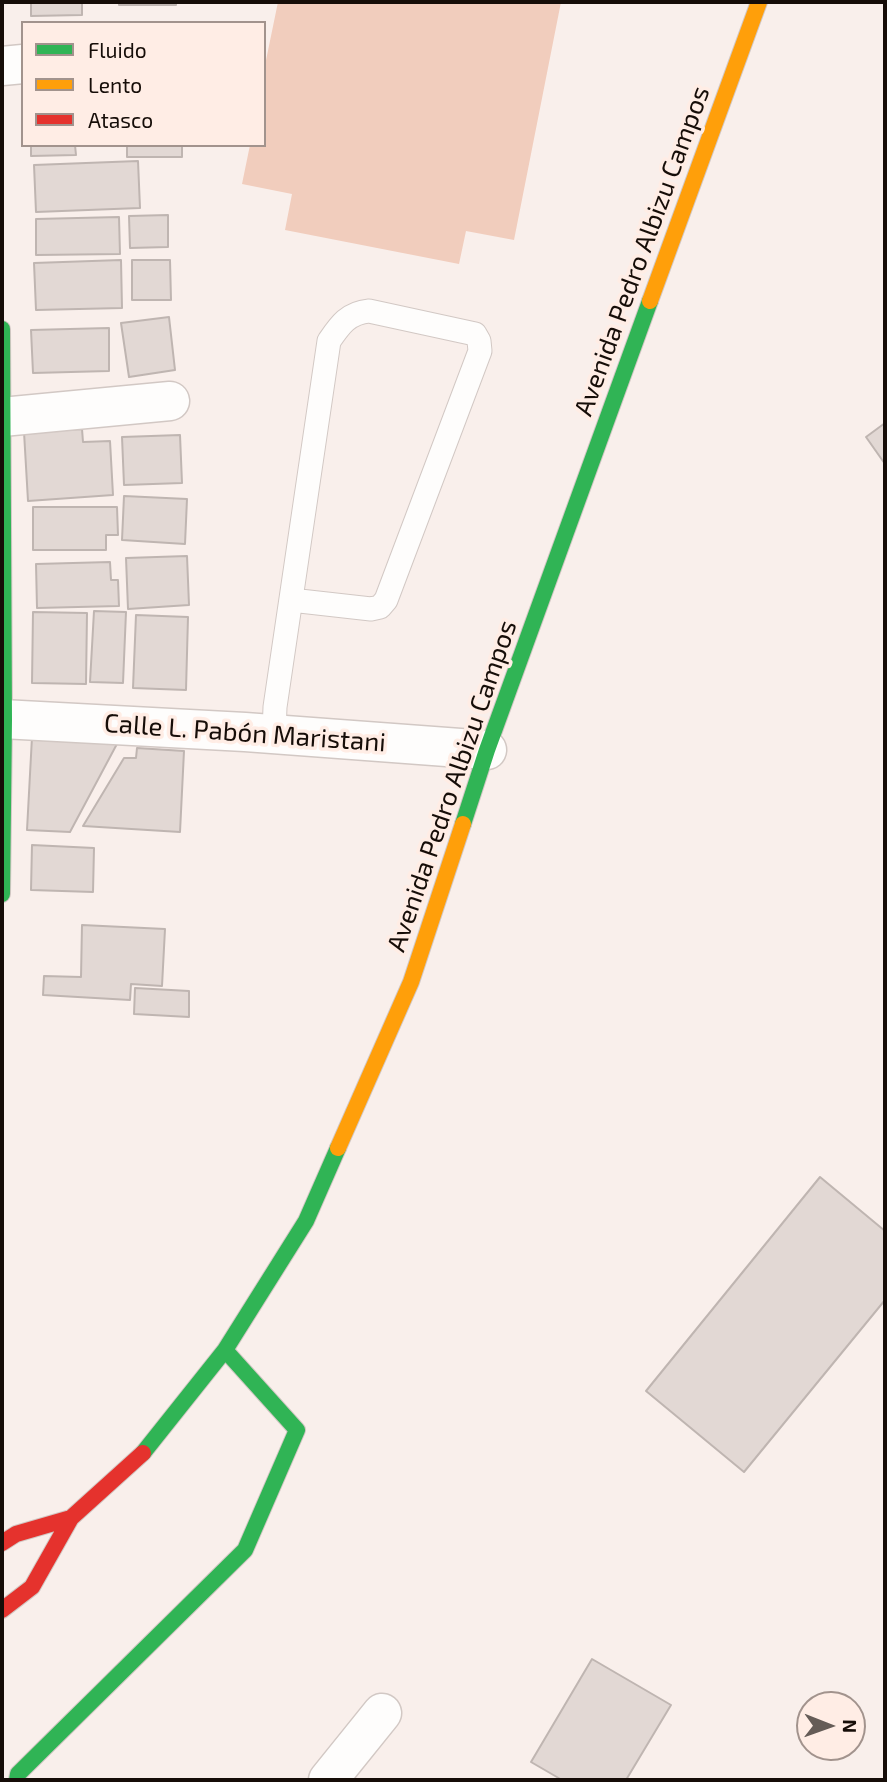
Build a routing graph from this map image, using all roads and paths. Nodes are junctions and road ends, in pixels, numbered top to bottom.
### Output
1 (759, 2) edge
2 (21, 64) edge
3 (2, 66) edge
4 (2, 329) edge
5 (170, 401) dead end
6 (2, 417) edge
7 (291, 600) junction
8 (3, 720) edge
9 (274, 734) junction
10 (487, 750) junction
11 (2, 894) edge
12 (225, 1350) junction
13 (71, 1518) junction
14 (2, 1544) edge
15 (2, 1610) edge
16 (382, 1713) dead end
17 (18, 1780) edge
18 (328, 1780) edge

1 - 10 main road, Avenida Pedro Albizu Campos
2 - 3 street
4 - 6 main road
5 - 6 street
6 - 8 main road
7 - 7 lane
7 - 9 lane
8 - 9 street, Calle L. Pabón Maristani
8 - 11 main road
9 - 10 street, Calle L. Pabón Maristani
10 - 12 main road, Avenida Pedro Albizu Campos
12 - 13 main road, Avenida Pedro Albizu Campos
12 - 17 main road
13 - 14 main road, Avenida Pedro Albizu Campos
13 - 15 main road, Avenida Pedro Albizu Campos
16 - 18 street

